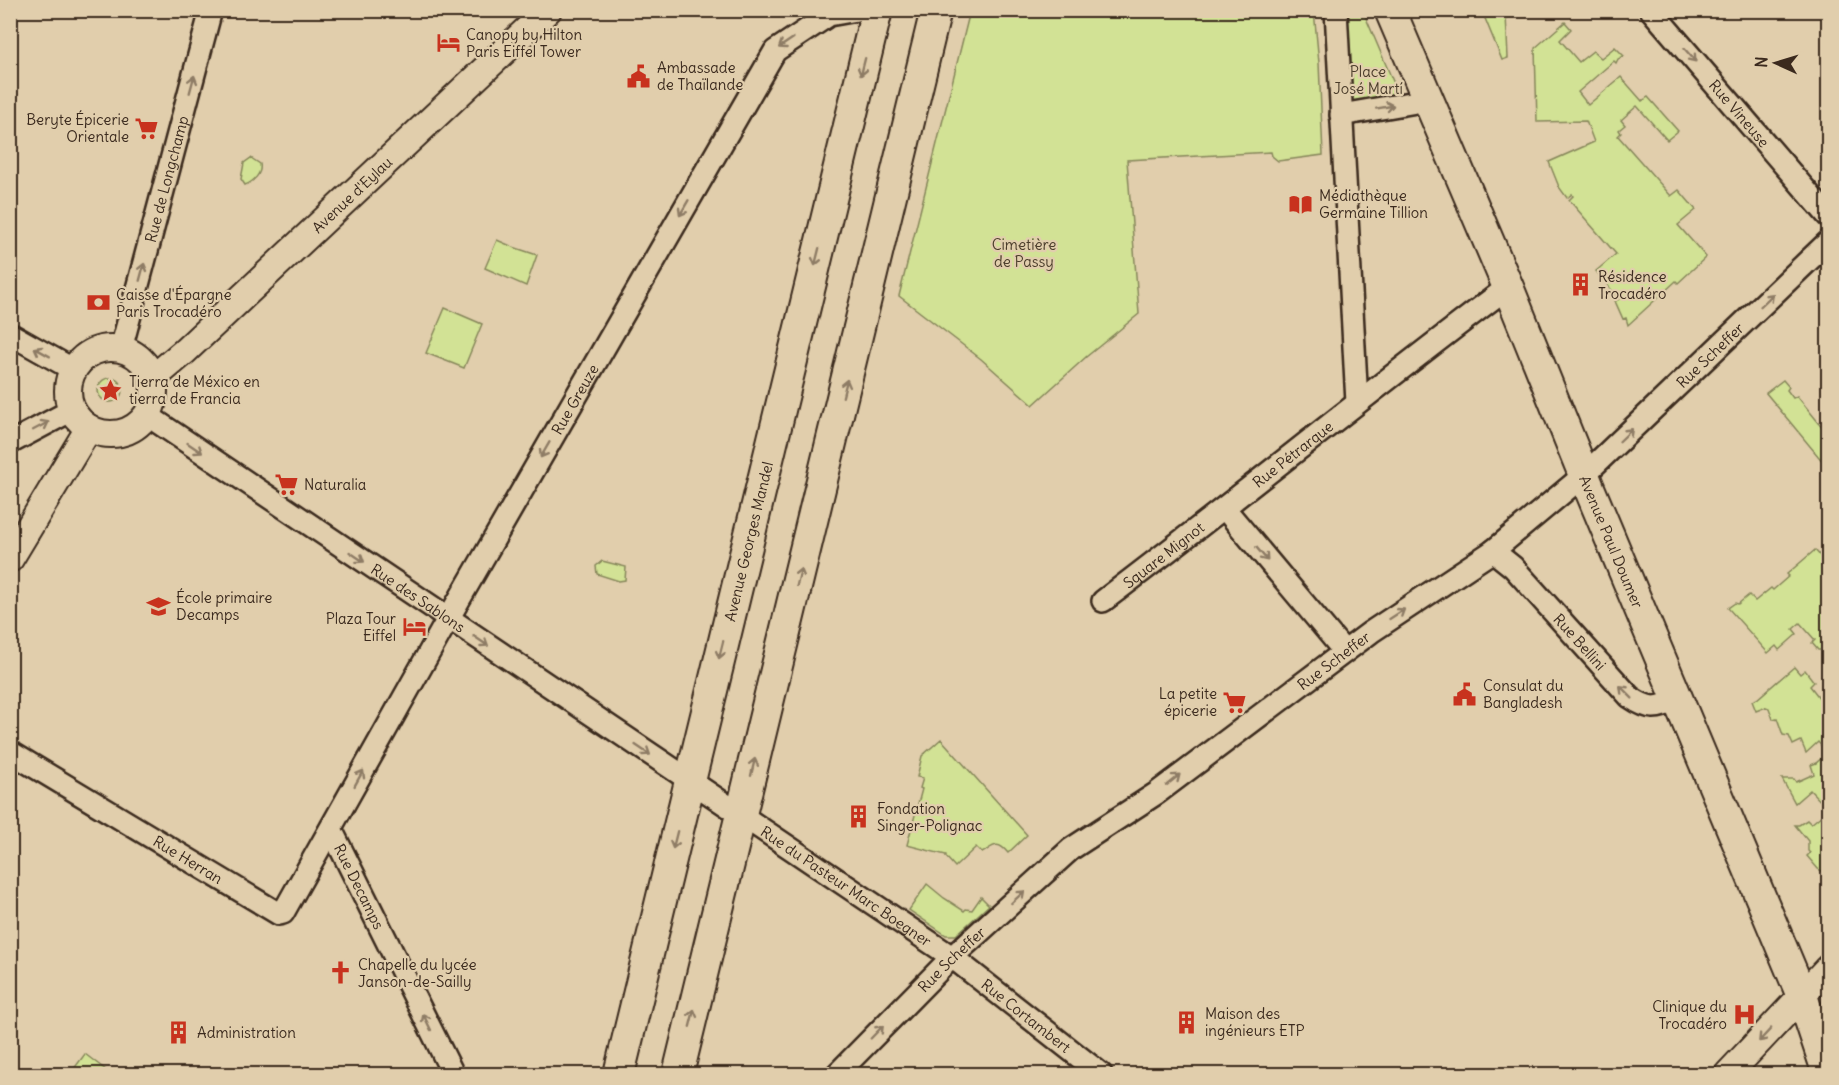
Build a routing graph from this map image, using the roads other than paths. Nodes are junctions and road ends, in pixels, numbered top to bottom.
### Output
1 (211, 10) edge
2 (548, 10) edge
3 (857, 10) edge
4 (877, 10) edge
5 (936, 10) edge
6 (1336, 10) edge
7 (1390, 10) edge
8 (1652, 10) edge
9 (1428, 100) junction
10 (1341, 115) junction
11 (1828, 216) edge
12 (1828, 242) edge
13 (1508, 287) junction
14 (10, 334) edge
15 (122, 349) junction
16 (74, 370) junction
17 (152, 379) junction
18 (1357, 403) junction
19 (147, 415) junction
20 (81, 419) junction
21 (10, 443) edge
22 (1584, 475) junction
23 (1225, 509) junction
24 (1493, 551) junction
25 (10, 559) edge
26 (1103, 601) dead end
27 (448, 619) junction
28 (1344, 651) junction
29 (1677, 699) junction
30 (10, 752) edge
31 (690, 781) junction
32 (741, 816) junction
33 (331, 829) junction
34 (952, 957) junction
35 (1828, 968) edge
36 (1802, 996) junction
37 (453, 1074) edge
38 (619, 1074) edge
39 (678, 1074) edge
40 (837, 1074) edge
41 (1101, 1074) edge
42 (1728, 1074) edge
43 (1828, 1074) edge

15 -> 1 street, Rue de Longchamp
2 - 17 street, Avenue d'Eylau
3 -> 27 street, Rue Greuze
4 -> 31 main road, Avenue Georges Mandel
32 -> 5 main road
6 - 10 street
7 - 9 main road, Avenue Paul Doumer
8 -> 11 street, Rue Vineuse
10 -> 9 street
9 - 13 main road, Avenue Paul Doumer
10 - 18 street
22 -> 12 street, Rue Scheffer
13 - 18 street, Rue Pétrarque
13 - 22 main road, Avenue Paul Doumer
16 -> 14 street
15 - 16 street
15 - 17 street
16 - 20 street
17 - 19 street
18 - 23 street, Rue Pétrarque
19 - 20 street
19 -> 27 street, Rue des Sablons
21 -> 20 street
20 - 25 street
22 - 24 street, Rue Scheffer
22 - 29 main road, Avenue Paul Doumer
23 - 26 street, Square Mignot
23 -> 28 street
28 -> 24 street, Rue Scheffer
29 -> 24 street, Rue Bellini
27 -> 31 street, Rue des Sablons
33 -> 27 street, Rue Greuze
34 -> 28 street, Rue Scheffer
29 - 36 main road, Avenue Paul Doumer
30 - 33 street, Rue Herran
31 - 32 street, Rue des Sablons
31 -> 38 main road, Avenue Georges Mandel
32 - 34 street, Rue du Pasteur Marc Boegner
39 -> 32 main road
37 -> 33 street, Rue Decamps
40 -> 34 street, Rue Scheffer
34 - 41 street, Rue Cortambert
35 - 36 street
36 -> 42 street
36 - 43 main road, Avenue Paul Doumer

